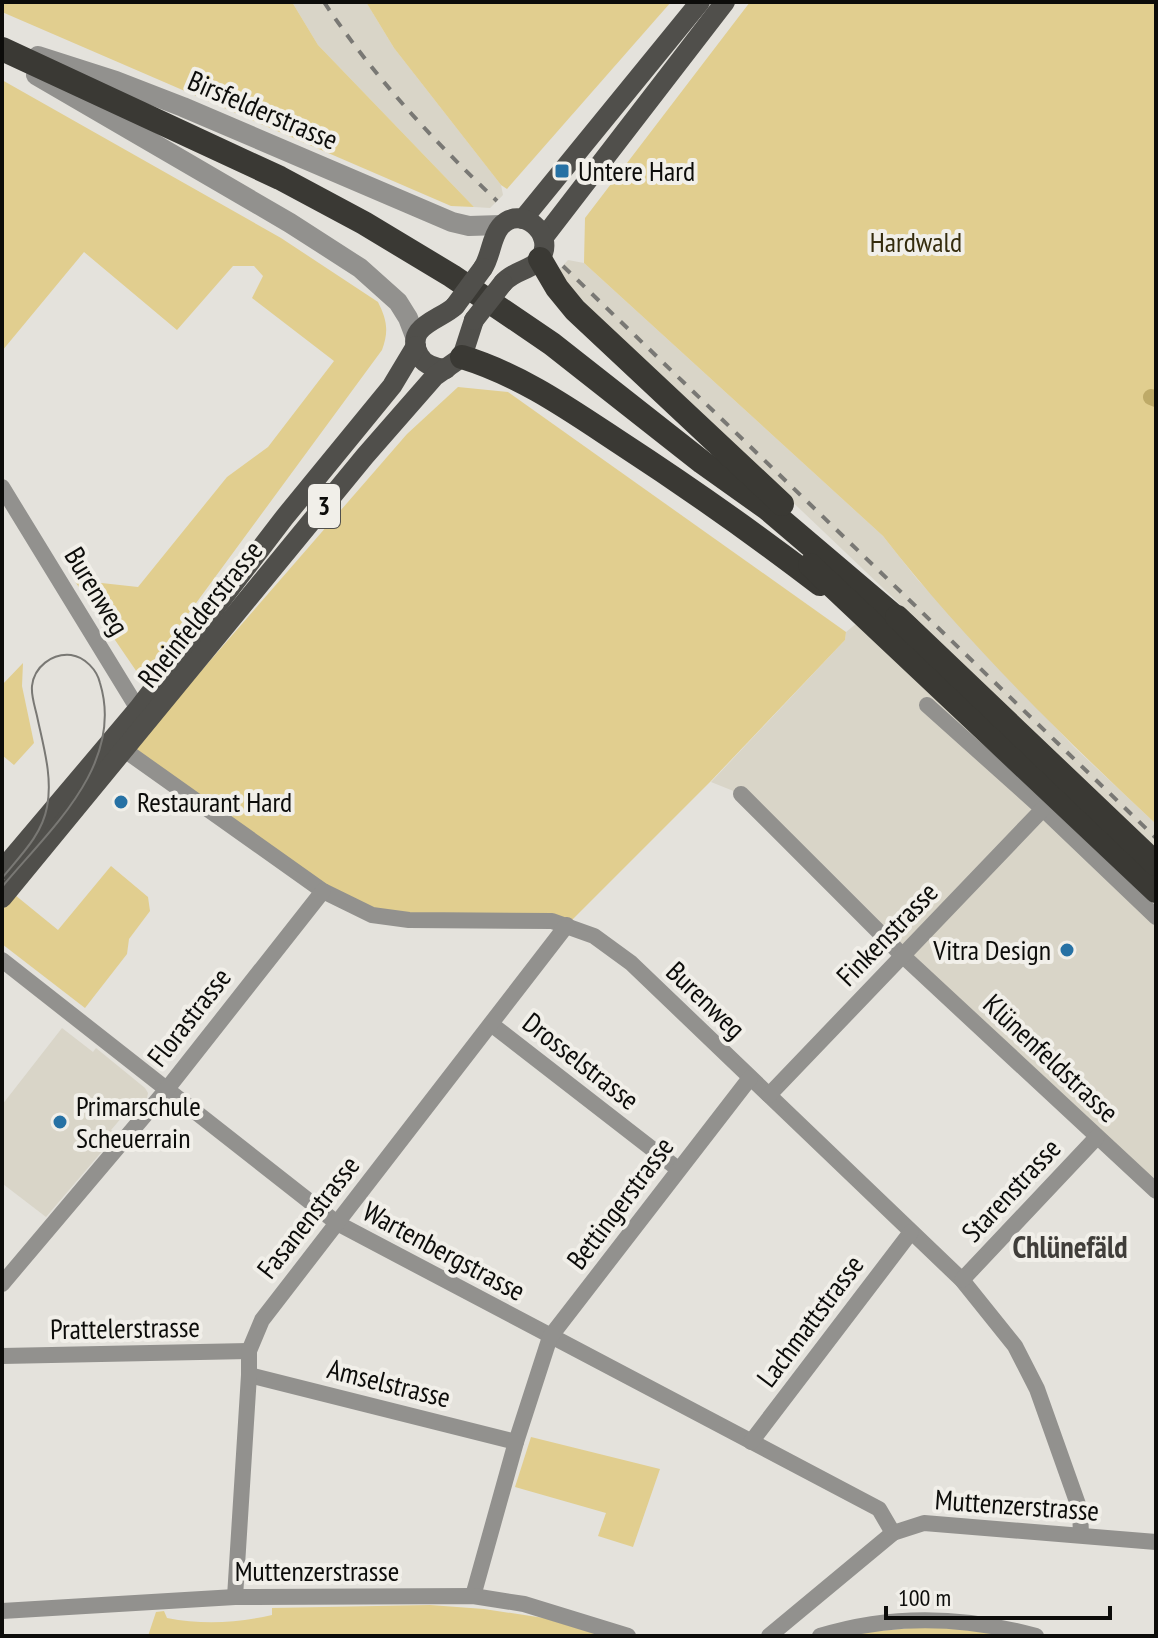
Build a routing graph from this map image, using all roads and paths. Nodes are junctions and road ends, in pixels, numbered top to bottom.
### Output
1 (700, 2) edge
2 (725, 2) edge
3 (2, 49) edge
4 (523, 219) junction
5 (501, 225) junction
6 (542, 248) junction
7 (416, 342) junction
8 (454, 363) junction
9 (4, 497) edge
10 (902, 636) junction
11 (927, 705) dead end
12 (144, 714) junction
13 (118, 745) junction
14 (741, 794) dead end
15 (1043, 809) junction
16 (1156, 864) edge
17 (2, 870) edge
18 (323, 891) junction
19 (1156, 891) edge
20 (2, 898) edge
21 (1156, 917) edge
22 (567, 925) junction
23 (902, 955) junction
24 (2, 960) edge
25 (491, 1024) junction
26 (750, 1078) junction
27 (167, 1089) junction
28 (769, 1095) junction
29 (1097, 1137) junction
30 (678, 1169) junction
31 (1156, 1191) edge
32 (337, 1223) junction
33 (911, 1232) junction
34 (962, 1280) junction
35 (2, 1284) edge
36 (550, 1337) junction
37 (249, 1351) junction
38 (2, 1356) edge
39 (249, 1375) junction
40 (516, 1442) junction
41 (751, 1442) junction
42 (893, 1533) junction
43 (1081, 1535) junction
44 (1156, 1542) edge
45 (473, 1596) junction
46 (235, 1597) junction
47 (2, 1611) edge
48 (628, 1636) edge
49 (769, 1636) edge
50 (820, 1636) edge
51 (1036, 1636) edge

1 - 4 main road
2 - 6 main road, Rheinfelderstrasse
3 - 5 street, Birsfelderstrasse
3 - 7 street
3 - 10 highway
4 - 5 main road
4 - 6 main road
5 - 7 main road, Rheinfelderstrasse, bridge
6 - 8 main road, Rheinfelderstrasse, bridge
6 - 10 highway
7 - 8 main road
7 - 12 main road, Rheinfelderstrasse / 3
8 - 10 highway
8 - 12 main road, Rheinfelderstrasse / 3
9 - 12 street, Burenweg
10 - 16 highway
10 - 19 highway
11 - 15 street
12 - 13 main road, Rheinfelderstrasse / 3
13 - 17 main road, Rheinfelderstrasse / 3
13 - 18 street, Burenweg
13 - 20 main road, Rheinfelderstrasse / 3
14 - 23 street, Klünenfeldstrasse
15 - 21 street
15 - 23 street, Finkenstrasse
18 - 22 street, Burenweg
18 - 27 street, Florastrasse
22 - 25 street, Fasanenstrasse
22 - 26 street, Burenweg
23 - 28 street, Finkenstrasse
23 - 29 street, Klünenfeldstrasse
24 - 27 street, Wartenbergstrasse
25 - 30 street, Drosselstrasse
25 - 32 street, Fasanenstrasse
26 - 28 street, Burenweg
26 - 30 street, Bettingerstrasse
27 - 32 street, Wartenbergstrasse
27 - 35 street, Florastrasse
28 - 33 street, Burenweg
29 - 31 street, Klünenfeldstrasse
29 - 34 street, Starenstrasse
30 - 36 street, Bettingerstrasse
32 - 36 street, Wartenbergstrasse
32 - 37 street, Fasanenstrasse
33 - 34 street, Burenweg
33 - 41 street, Lachmattstrasse
34 - 43 street, Burenweg
36 - 40 street, Bettingerstrasse
36 - 41 street, Wartenbergstrasse
37 - 38 street, Prattelerstrasse
37 - 39 street, Fasanenstrasse
39 - 40 street, Amselstrasse
39 - 46 street, Fasanenstrasse
40 - 45 street, Bettingerstrasse
41 - 42 street, Wartenbergstrasse
42 - 43 street, Muttenzerstrasse
42 - 49 street, Muttenzerstrasse
43 - 44 street, Muttenzerstrasse
45 - 46 street, Muttenzerstrasse
45 - 48 street, Muttenzerstrasse
46 - 47 street, Muttenzerstrasse
50 - 51 street

